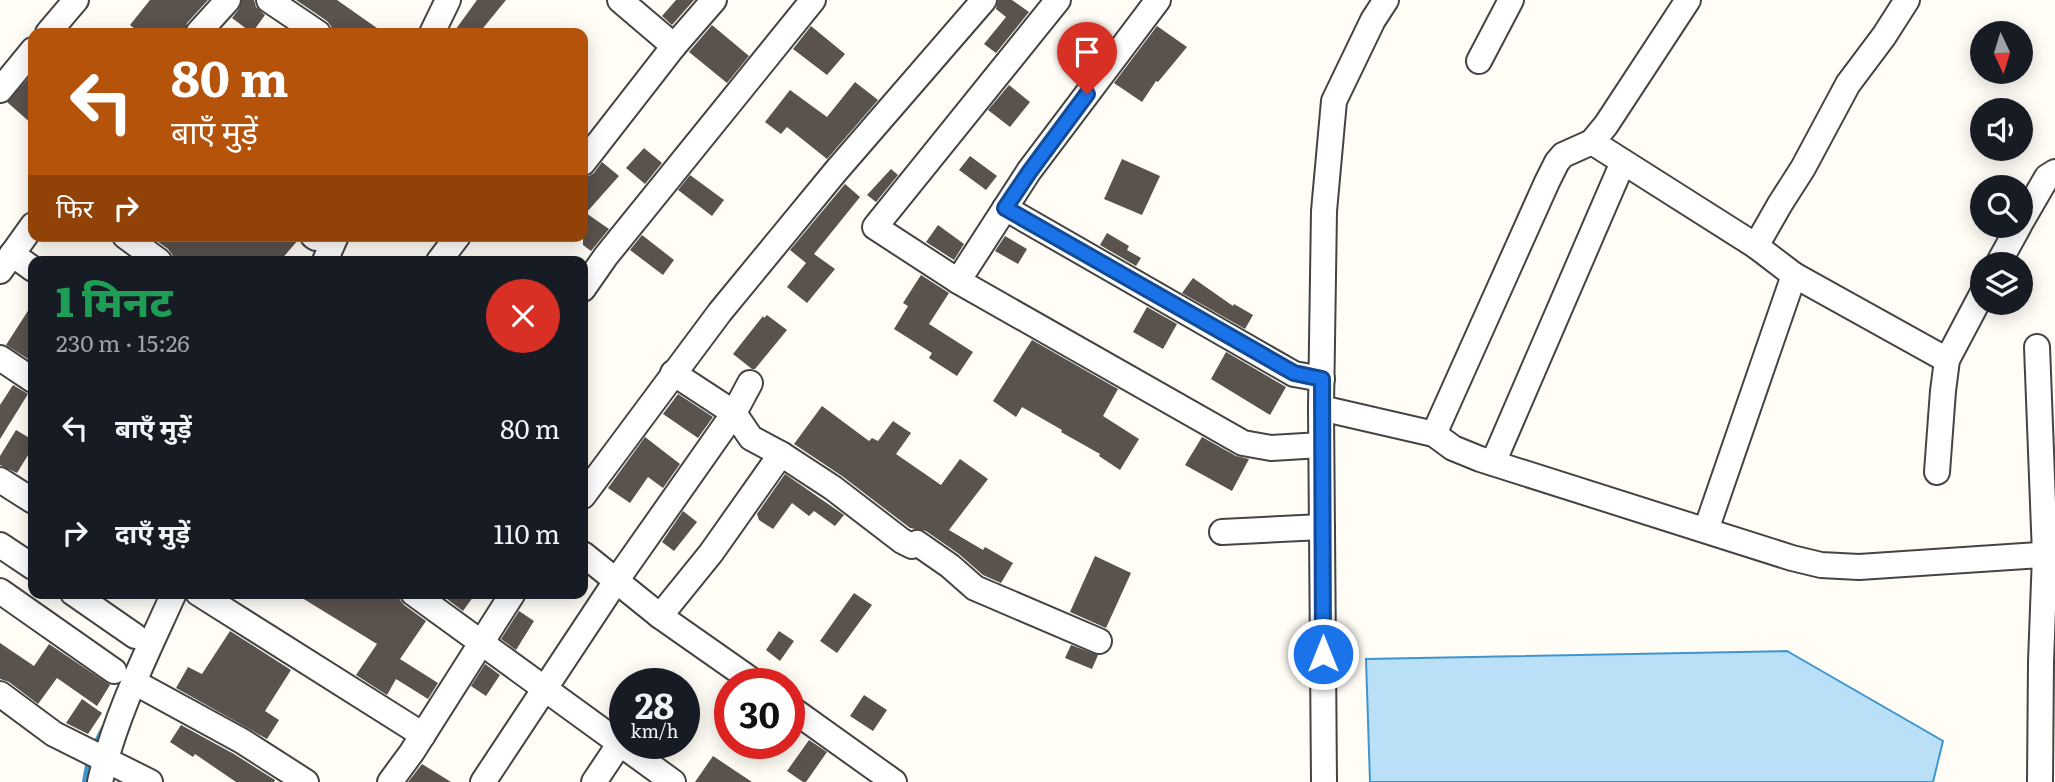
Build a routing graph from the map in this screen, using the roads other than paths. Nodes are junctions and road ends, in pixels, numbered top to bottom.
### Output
1 (76, 0) edge
2 (228, 0) edge
3 (269, 0) edge
4 (620, 0) edge
5 (714, 0) edge
6 (813, 0) edge
7 (984, 0) edge
8 (1058, 0) edge
9 (1158, 0) edge
10 (1386, 0) edge
11 (1511, 0) edge
12 (1688, 0) edge
13 (1908, 0) edge
14 (52, 28) edge
15 (203, 28) edge
16 (311, 28) edge
17 (674, 46) junction
18 (28, 56) edge
19 (1479, 61) dead end
20 (0, 90) edge
21 (1592, 142) junction
22 (588, 157) edge
23 (1623, 162) junction
24 (2055, 172) edge
25 (2033, 201) edge
26 (1005, 208) junction
27 (28, 232) edge
28 (133, 242) edge
29 (453, 242) edge
30 (1756, 246) junction
31 (152, 256) edge
32 (443, 256) edge
33 (6, 262) edge
34 (28, 268) edge
35 (1794, 275) junction
36 (958, 281) junction
37 (588, 282) edge
38 (1971, 315) edge
39 (2037, 348) dead end
40 (0, 358) edge
41 (1947, 360) junction
42 (673, 373) junction
43 (28, 377) edge
44 (1322, 379) junction
45 (750, 383) dead end
46 (1321, 408) junction
47 (734, 413) junction
48 (1434, 434) junction
49 (1321, 445) junction
50 (781, 454) junction
51 (1493, 463) junction
52 (1937, 472) dead end
53 (0, 480) edge
54 (588, 489) edge
55 (28, 498) edge
56 (1322, 527) junction
57 (1706, 530) junction
58 (1223, 532) dead end
59 (0, 545) edge
60 (2050, 555) edge
61 (588, 558) edge
62 (28, 564) edge
63 (617, 581) junction
64 (0, 591) edge
65 (82, 599) edge
66 (170, 599) edge
67 (208, 599) edge
68 (421, 599) edge
69 (509, 599) edge
70 (660, 617) junction
71 (135, 636) dead end
72 (1099, 641) dead end
73 (482, 643) junction
74 (2048, 661) edge
75 (734, 668) edge
76 (124, 677) junction
77 (545, 688) junction
78 (0, 694) edge
79 (805, 718) edge
80 (423, 735) junction
81 (609, 735) edge
82 (609, 759) edge
83 (642, 759) edge
84 (97, 762) edge
85 (2045, 781) edge
86 (150, 782) edge
87 (306, 782) edge
88 (390, 782) edge
89 (483, 782) edge
90 (594, 782) edge
91 (673, 782) edge
92 (894, 782) edge
93 (1324, 782) edge

1 - 14 street
2 - 15 street
3 - 16 street
4 - 17 street
5 - 17 street
6 - 37 street
7 - 42 street
8 - 36 street
9 - 26 street
10 - 44 street
11 - 19 street
12 - 21 street
13 - 30 street
17 - 22 street
18 - 20 street
21 - 23 street
21 - 48 street
23 - 30 street
23 - 51 street
24 - 25 street
26 - 36 street
26 - 44 street
27 - 33 street
28 - 31 street
29 - 32 street
30 - 35 street
33 - 34 street
35 - 41 street
35 - 57 street
36 - 49 street
38 - 41 street
39 - 60 street
40 - 43 street
41 - 52 street
42 - 47 street
42 - 54 street
44 - 46 street
45 - 47 street
46 - 48 street
46 - 49 street
47 - 50 street
47 - 63 street
48 - 51 street
49 - 56 street
50 - 70 street
50 - 72 street
51 - 57 street
53 - 55 street
56 - 58 street
56 - 93 street
57 - 60 street
59 - 62 street
60 - 74 street
61 - 63 street
63 - 70 street
63 - 77 street
64 - 76 street
65 - 71 street
66 - 76 street
67 - 80 street
68 - 73 street
69 - 73 street
70 - 75 street
73 - 77 street
73 - 80 street
74 - 85 street
76 - 84 street
76 - 87 street
77 - 81 street
77 - 89 street
78 - 84 street
79 - 92 street
80 - 88 street
82 - 90 street
83 - 91 street
84 - 86 street

